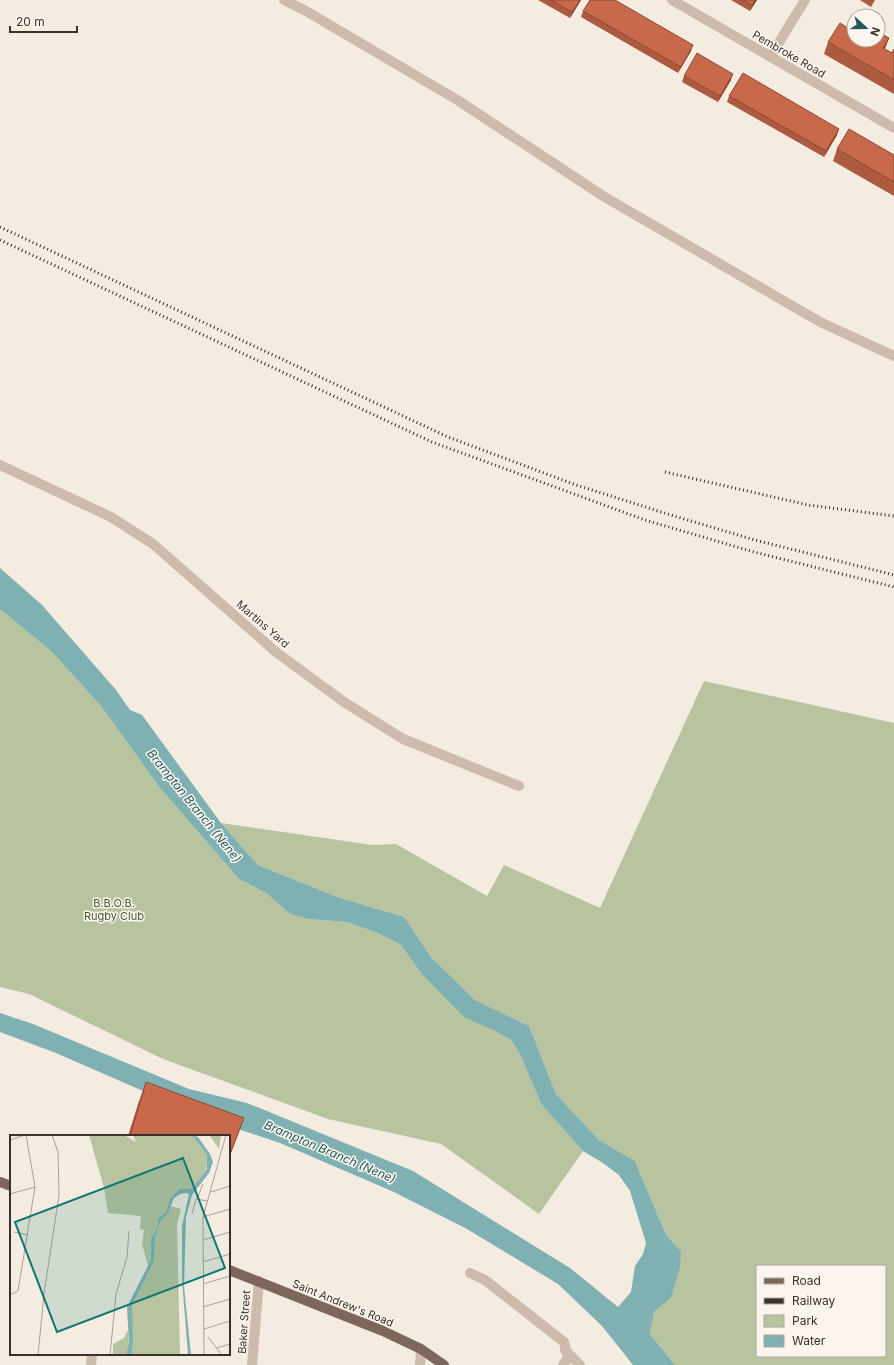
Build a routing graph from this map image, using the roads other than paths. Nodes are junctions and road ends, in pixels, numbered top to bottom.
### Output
1 (284, 0) edge
2 (672, 0) edge
3 (805, 0) edge
4 (770, 58) junction
5 (894, 128) edge
6 (894, 356) edge
7 (0, 465) edge
8 (519, 786) dead end
9 (0, 1182) edge
10 (10, 1186) edge
11 (230, 1270) edge
12 (470, 1273) dead end
13 (259, 1281) junction
14 (421, 1349) junction
15 (565, 1350) junction
16 (92, 1355) edge
17 (91, 1365) edge
18 (252, 1365) edge
19 (420, 1365) edge
20 (444, 1365) edge
21 (563, 1365) edge
22 (580, 1365) edge

1 - 6 street
2 - 4 street, Pembroke Road
3 - 4 street
4 - 5 street, Pembroke Road
7 - 8 street, Martins Yard
9 - 10 main road
11 - 13 main road, Saint Andrew's Road
12 - 15 street
13 - 14 main road, Saint Andrew's Road
13 - 18 street, Baker Street
14 - 19 street
14 - 20 main road, Saint Andrew's Road
15 - 21 street
15 - 22 street
16 - 17 street

